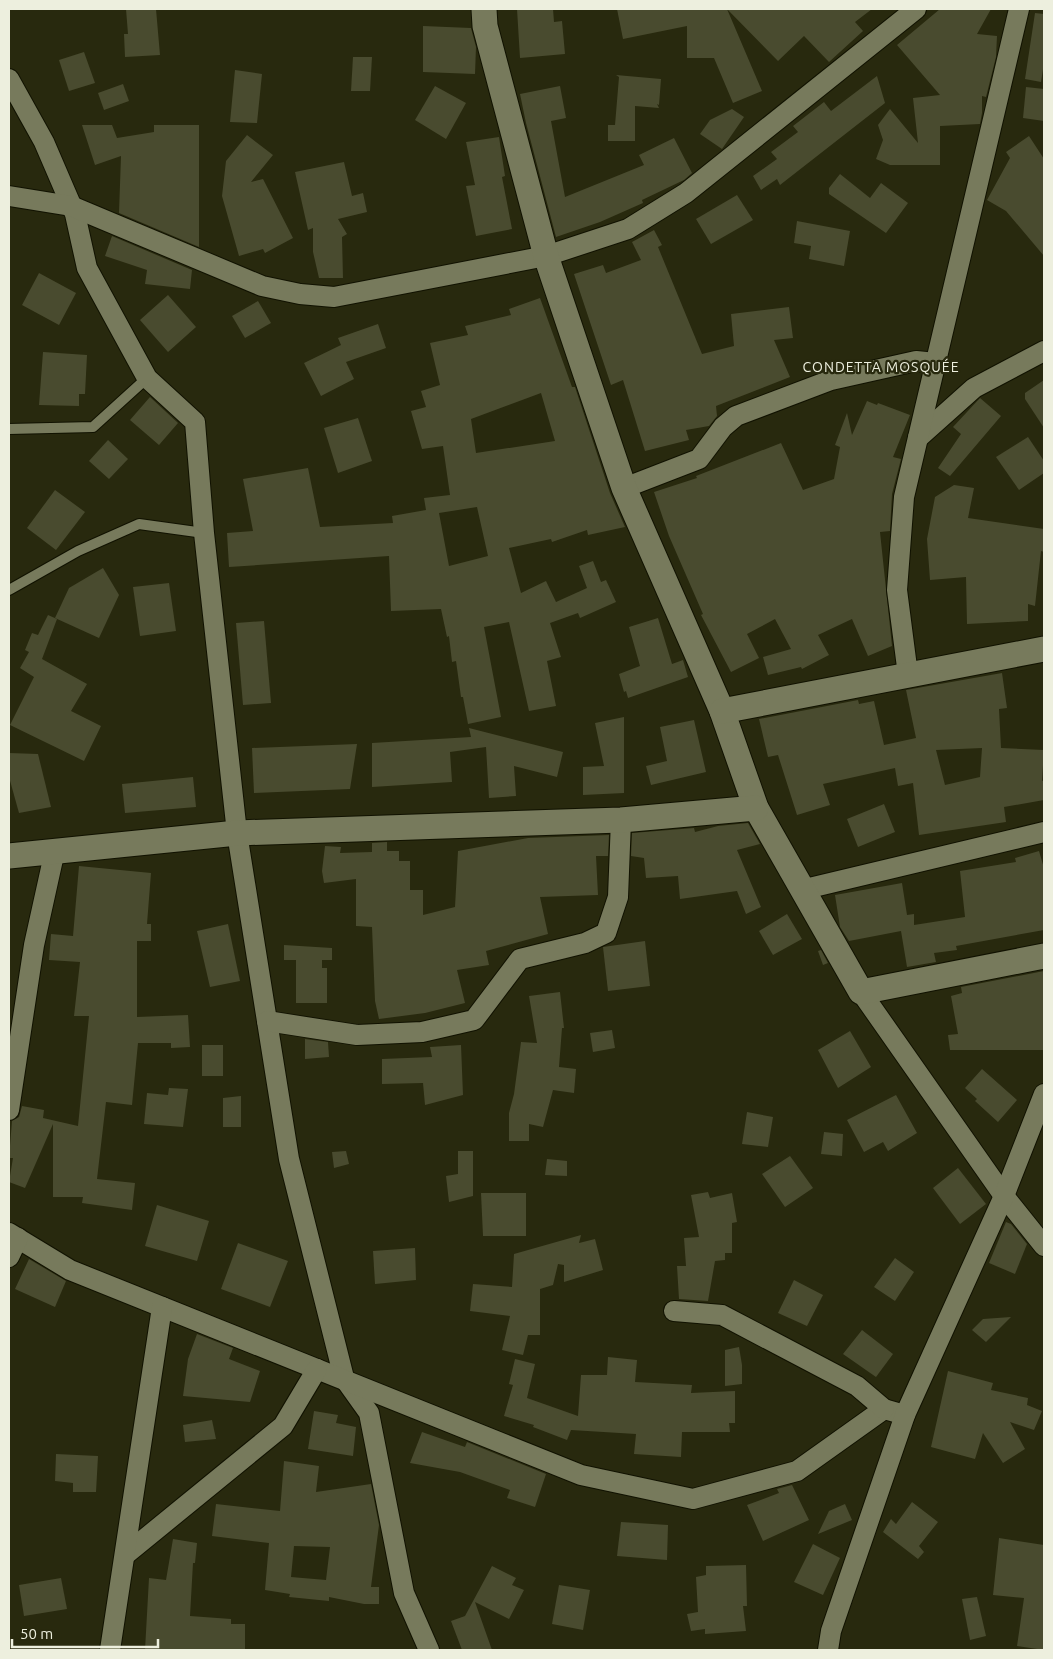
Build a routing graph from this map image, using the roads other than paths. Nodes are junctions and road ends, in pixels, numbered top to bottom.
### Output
1 (484, 9) edge
2 (916, 9) edge
3 (1019, 9) edge
4 (9, 79) edge
5 (9, 196) edge
6 (71, 206) junction
7 (546, 256) junction
8 (1044, 351) edge
9 (936, 363) junction
10 (147, 378) junction
11 (9, 429) edge
12 (918, 438) junction
13 (624, 488) junction
14 (204, 533) junction
15 (9, 590) edge
16 (1044, 649) edge
17 (908, 675) junction
18 (722, 711) junction
19 (756, 808) junction
20 (621, 820) junction
21 (1044, 832) edge
22 (237, 833) junction
23 (55, 850) junction
24 (9, 856) edge
25 (801, 890) junction
26 (1044, 956) edge
27 (861, 992) junction
28 (267, 1021) junction
29 (1044, 1094) edge
30 (9, 1110) edge
31 (1004, 1196) junction
32 (13, 1236) edge
33 (1044, 1246) edge
34 (9, 1258) edge
35 (162, 1307) junction
36 (674, 1311) dead end
37 (316, 1369) junction
38 (344, 1378) junction
39 (884, 1409) junction
40 (905, 1416) junction
41 (125, 1556) junction
42 (110, 1650) edge
43 (429, 1650) edge
44 (828, 1650) edge

1 - 7 street
2 - 7 street
3 - 9 street
4 - 6 street
5 - 6 street
6 - 7 street
6 - 10 street
7 - 13 street
8 - 12 street
9 - 12 street
9 - 13 street
10 - 11 lane
10 - 14 street
12 - 17 street
13 - 18 street
14 - 15 lane
14 - 22 street
16 - 17 street
17 - 18 street
18 - 19 street
19 - 20 street
19 - 25 street
20 - 22 street
20 - 28 street
21 - 25 street
22 - 23 street
22 - 28 street
23 - 24 street
23 - 30 street
25 - 27 street
26 - 27 street
27 - 31 street
28 - 38 street
29 - 31 street
31 - 33 street
31 - 40 street
32 - 34 street
32 - 35 street
35 - 37 street
35 - 41 street
36 - 39 street
37 - 38 street
37 - 41 street
38 - 39 street
38 - 43 street
39 - 40 street
40 - 44 street
41 - 42 street

